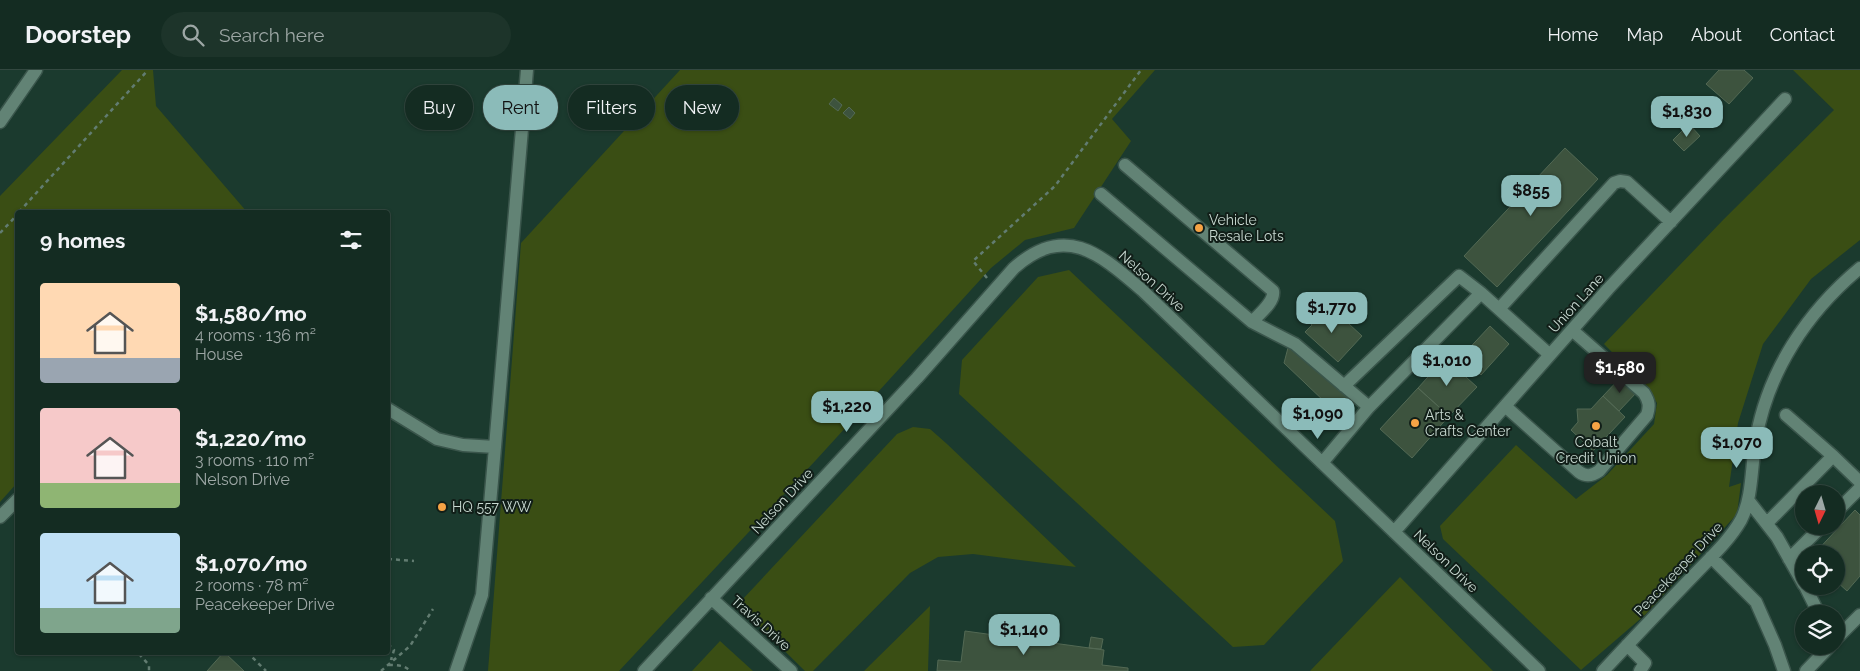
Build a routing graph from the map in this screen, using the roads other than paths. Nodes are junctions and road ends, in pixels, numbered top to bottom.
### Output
1 (36, 70) edge
2 (527, 70) edge
3 (1785, 99) dead end
4 (0, 122) edge
5 (1125, 165) dead end
6 (1101, 194) dead end
7 (1670, 222) junction
8 (1860, 268) edge
9 (1481, 293) junction
10 (1499, 309) junction
11 (1252, 322) junction
12 (1572, 330) junction
13 (1550, 355) junction
14 (1344, 386) junction
15 (1505, 406) junction
16 (1369, 407) junction
17 (390, 410) edge
18 (1786, 414) dead end
19 (495, 447) junction
20 (1833, 456) junction
21 (1322, 463) junction
22 (1860, 482) edge
23 (1860, 488) edge
24 (1748, 500) junction
25 (15, 502) edge
26 (1845, 503) edge
27 (0, 517) edge
28 (1766, 524) junction
29 (1394, 532) junction
30 (1813, 535) edge
31 (1711, 557) junction
32 (1789, 559) junction
33 (1795, 570) edge
34 (711, 598) junction
35 (1860, 615) edge
36 (1845, 630) edge
37 (1627, 645) junction
38 (1821, 655) edge
39 (1642, 667) edge
40 (456, 671) edge
41 (644, 671) edge
42 (791, 671) edge
43 (1539, 671) edge
44 (1603, 671) edge
45 (1655, 671) edge
46 (1784, 671) edge
47 (1806, 671) edge

1 - 4 street
2 - 19 street
3 - 7 street, Union Lane
5 - 11 street
6 - 11 street
7 - 10 street
7 - 12 street, Union Lane
8 - 24 street, Peacekeeper Drive
9 - 10 street
9 - 14 street
9 - 16 street
10 - 13 street
11 - 14 street
12 - 13 street, Union Lane
12 - 15 street
13 - 15 street, Union Lane
14 - 16 street
15 - 29 street, Union Lane
16 - 21 street
17 - 19 street
18 - 20 street
19 - 40 street
20 - 22 street
20 - 28 street
21 - 29 street, Nelson Drive
21 - 34 street, Nelson Drive
23 - 26 street
24 - 28 street
24 - 31 street, Peacekeeper Drive
25 - 27 street
28 - 32 street
29 - 43 street, Nelson Drive
30 - 32 street
31 - 37 street, Peacekeeper Drive
31 - 46 street
32 - 33 street
34 - 41 street, Nelson Drive
34 - 42 street, Travis Drive
35 - 36 street
37 - 39 street
37 - 44 street, Peacekeeper Drive
38 - 47 street
39 - 45 street

